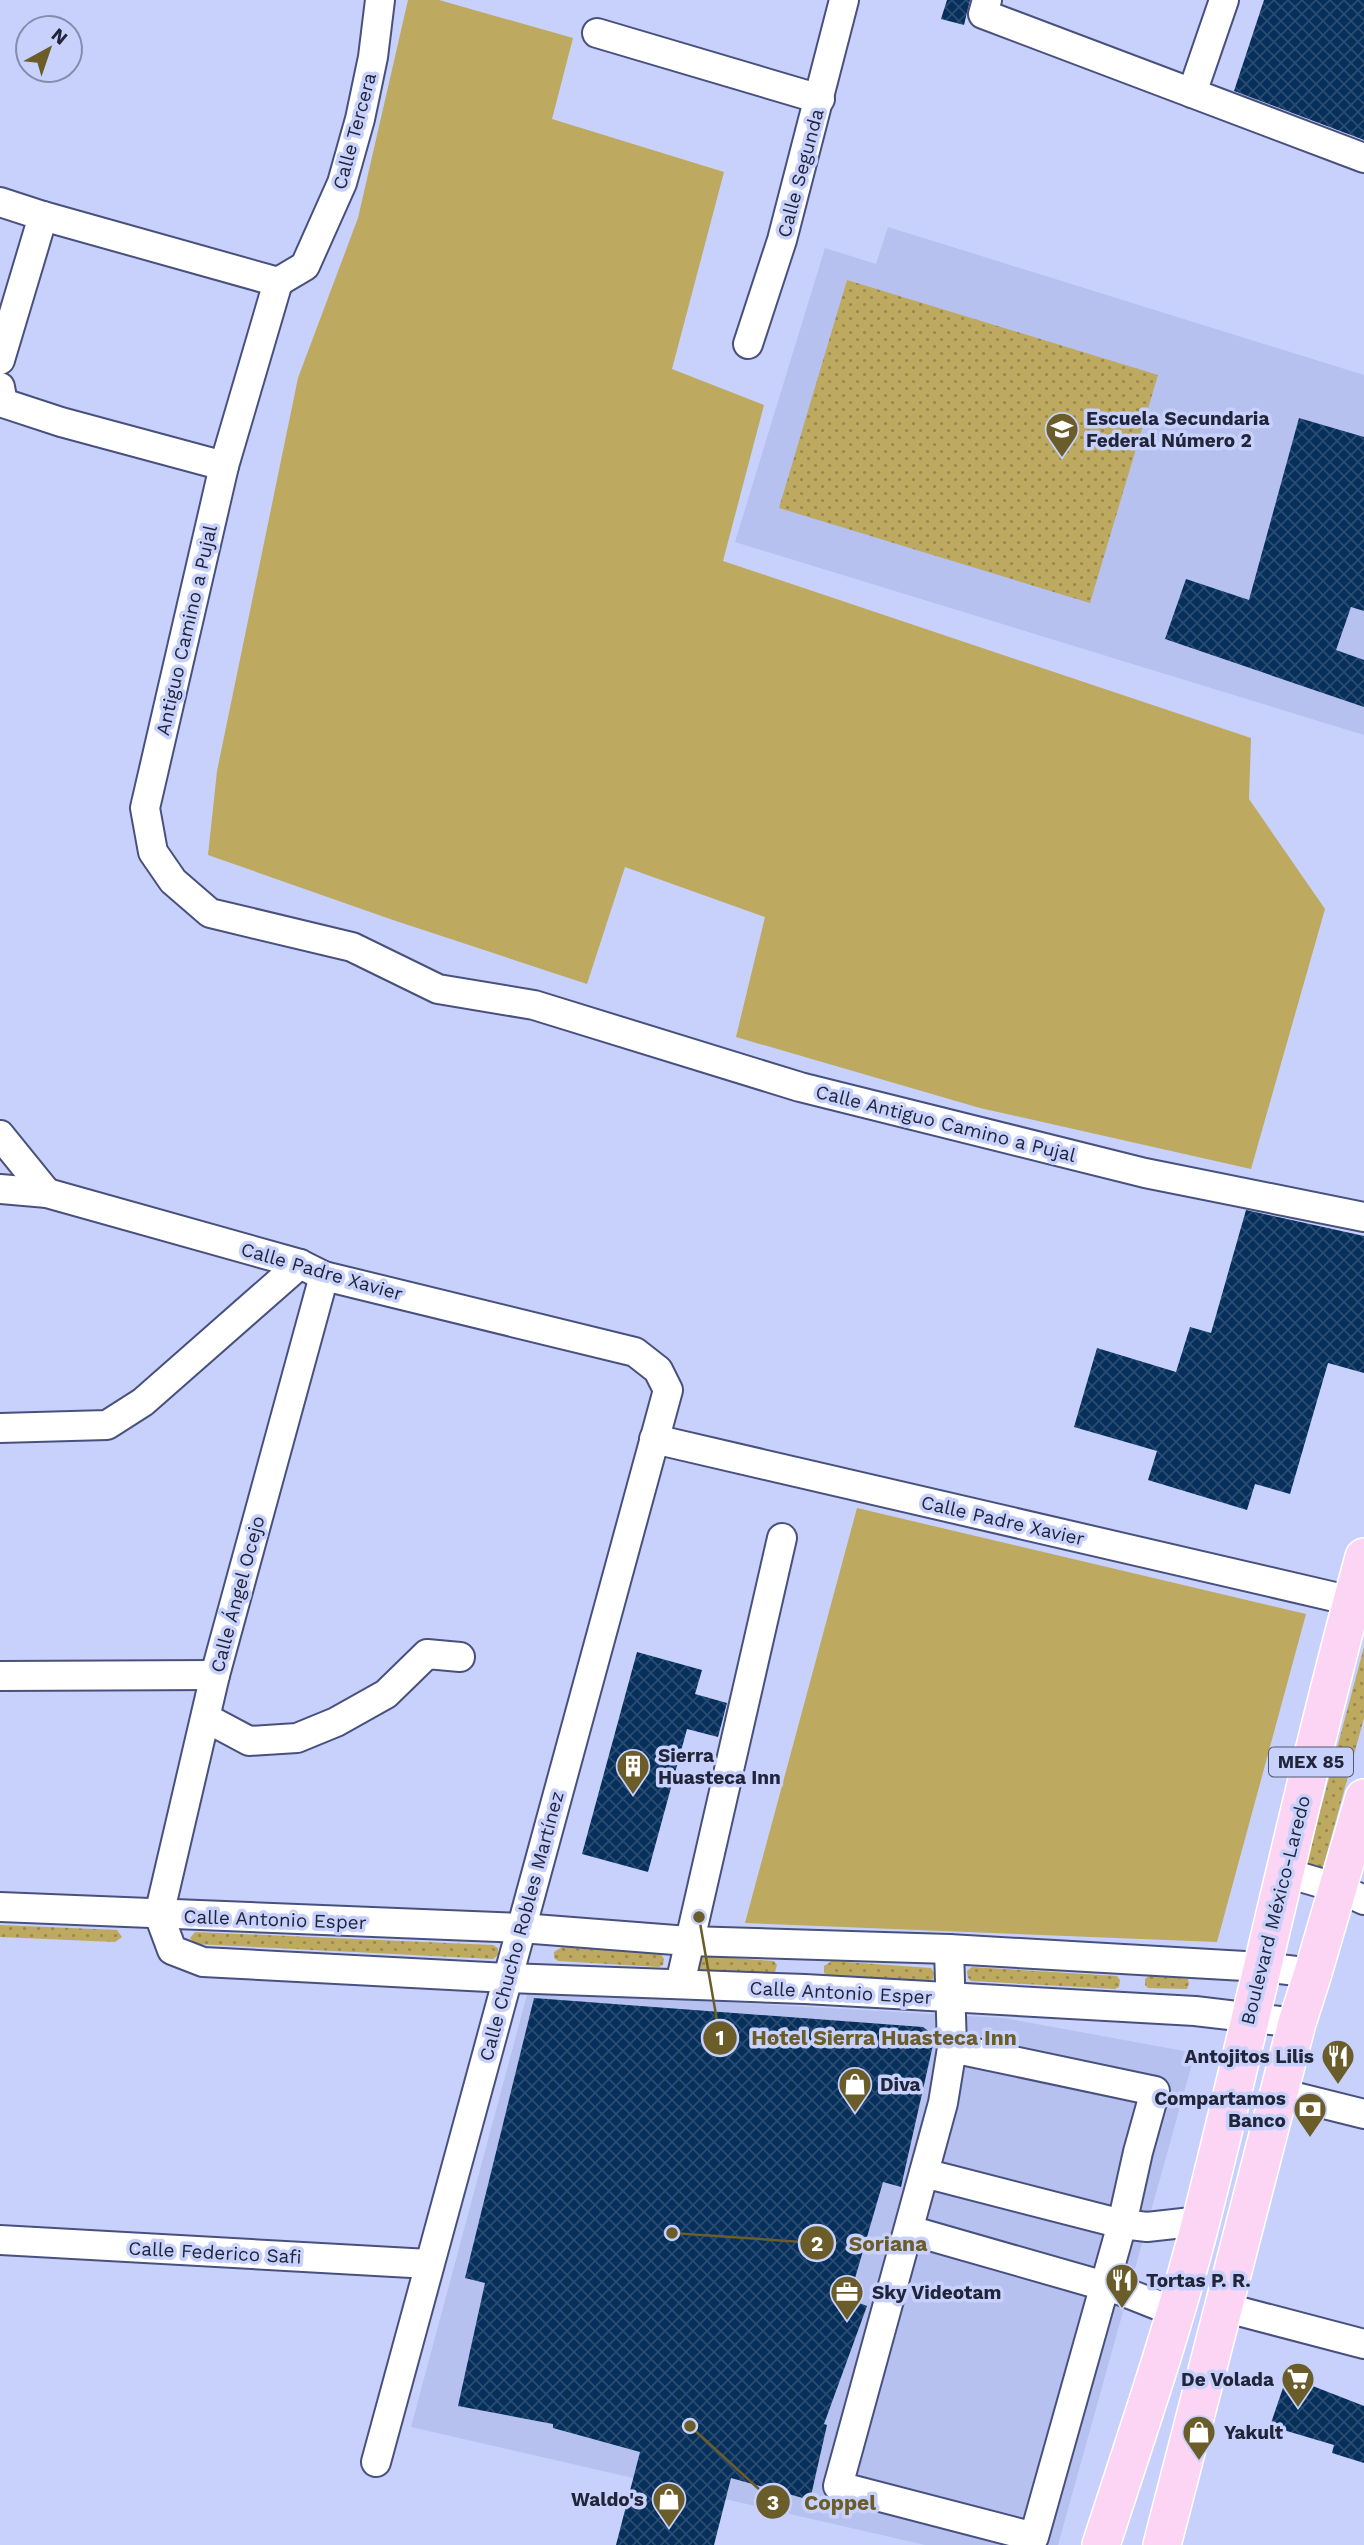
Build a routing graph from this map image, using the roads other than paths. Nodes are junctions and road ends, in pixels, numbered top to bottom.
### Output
1 (380, 0) edge
2 (845, 0) edge
3 (987, 0) edge
4 (1224, 0) edge
5 (597, 33) dead end
6 (1192, 93) junction
7 (820, 99) junction
8 (1364, 159) edge
9 (0, 202) edge
10 (43, 216) junction
11 (278, 282) junction
12 (748, 344) dead end
13 (0, 360) edge
14 (0, 387) edge
15 (224, 466) junction
16 (534, 1005) joint
17 (0, 1135) edge
18 (0, 1189) edge
19 (47, 1193) junction
20 (1364, 1217) edge
21 (312, 1270) junction
22 (668, 1390) joint
23 (0, 1428) edge
24 (654, 1439) junction
25 (782, 1538) dead end
26 (1364, 1557) edge
27 (1352, 1601) junction
28 (460, 1657) dead end
29 (215, 1675) junction
30 (0, 1676) edge
31 (206, 1718) junction
32 (1364, 1798) edge
33 (1283, 1872) junction
34 (1351, 1894) edge
35 (0, 1907) edge
36 (159, 1915) junction
37 (521, 1928) junction
38 (688, 1941) junction
39 (807, 1946) junction
40 (949, 1950) junction
41 (1262, 1968) junction
42 (1313, 1973) junction
43 (507, 1978) junction
44 (680, 1984) junction
45 (805, 1989) junction
46 (950, 1999) junction
47 (1249, 2018) junction
48 (1297, 2023) junction
49 (952, 2048) junction
50 (1280, 2092) junction
51 (1364, 2114) edge
52 (924, 2173) junction
53 (1200, 2221) junction
54 (1122, 2224) junction
55 (909, 2231) junction
56 (0, 2240) edge
57 (429, 2263) junction
58 (1105, 2286) junction
59 (1223, 2307) junction
60 (1175, 2312) junction
61 (1364, 2344) edge
62 (376, 2462) dead end
63 (1040, 2541) edge
64 (1101, 2545) edge
65 (1163, 2545) edge

1 - 11 street, Calle Tercera
2 - 7 street, Calle Segunda
3 - 6 street
4 - 6 street
5 - 7 street
6 - 8 street
7 - 12 street, Calle Segunda
9 - 10 street
10 - 11 street
10 - 13 street
11 - 15 street, Antiguo Camino a Pujal
14 - 15 street
15 - 16 street, Antiguo Camino a Pujal
16 - 20 street, Calle Antiguo Camino a Pujal
17 - 19 street
18 - 19 street, Calle Padre Xavier
19 - 21 street, Calle Padre Xavier
21 - 22 street, Calle Padre Xavier
21 - 23 street
21 - 29 street, Calle Ángel Ocejo
22 - 24 street, Calle Chucho Robles Martínez
24 - 27 street, Calle Padre Xavier
24 - 37 street, Calle Chucho Robles Martínez
25 - 38 street
26 - 27 main road, Boulevard México-Laredo / MEX 85
27 - 33 main road, Boulevard México-Laredo / MEX 85
28 - 31 street
29 - 30 street
29 - 31 street, Calle Ángel Ocejo
31 - 36 street, Calle Ángel Ocejo
32 - 34 main road, MEX 85
33 - 34 street
33 - 41 main road, Boulevard México-Laredo / MEX 85
34 - 42 main road, MEX 85
35 - 36 street, Calle Antonio Esper
36 - 37 street, Calle Antonio Esper
36 - 43 street, Calle Antonio Esper
37 - 38 street, Calle Antonio Esper
37 - 43 street, Calle Chucho Robles Martínez
38 - 39 street, Calle Antonio Esper
38 - 44 street
39 - 40 street, Calle Antonio Esper
39 - 45 street
40 - 41 street, Calle Antonio Esper
40 - 46 street
41 - 42 street, Calle Antonio Esper
41 - 47 main road, Boulevard México-Laredo / MEX 85
42 - 48 main road, MEX 85
43 - 44 street, Calle Antonio Esper
43 - 57 street, Calle Chucho Robles Martínez
44 - 45 street, Calle Antonio Esper
45 - 46 street, Calle Antonio Esper
46 - 47 street, Calle Antonio Esper
46 - 49 street
47 - 48 street, Calle Antonio Esper
47 - 53 main road, Boulevard México-Laredo / MEX 85
48 - 50 main road, MEX 85
49 - 52 street
49 - 54 street
50 - 51 street
50 - 59 main road, MEX 85
52 - 54 street
52 - 55 street
53 - 54 street
53 - 60 main road, Boulevard México-Laredo / MEX 85
54 - 58 street
55 - 58 street
55 - 63 street
56 - 57 street, Calle Federico Safi
57 - 62 street, Calle Chucho Robles Martínez
58 - 60 street
58 - 63 street
59 - 61 street
59 - 65 main road, MEX 85
60 - 64 main road, Boulevard México-Laredo / MEX 85

